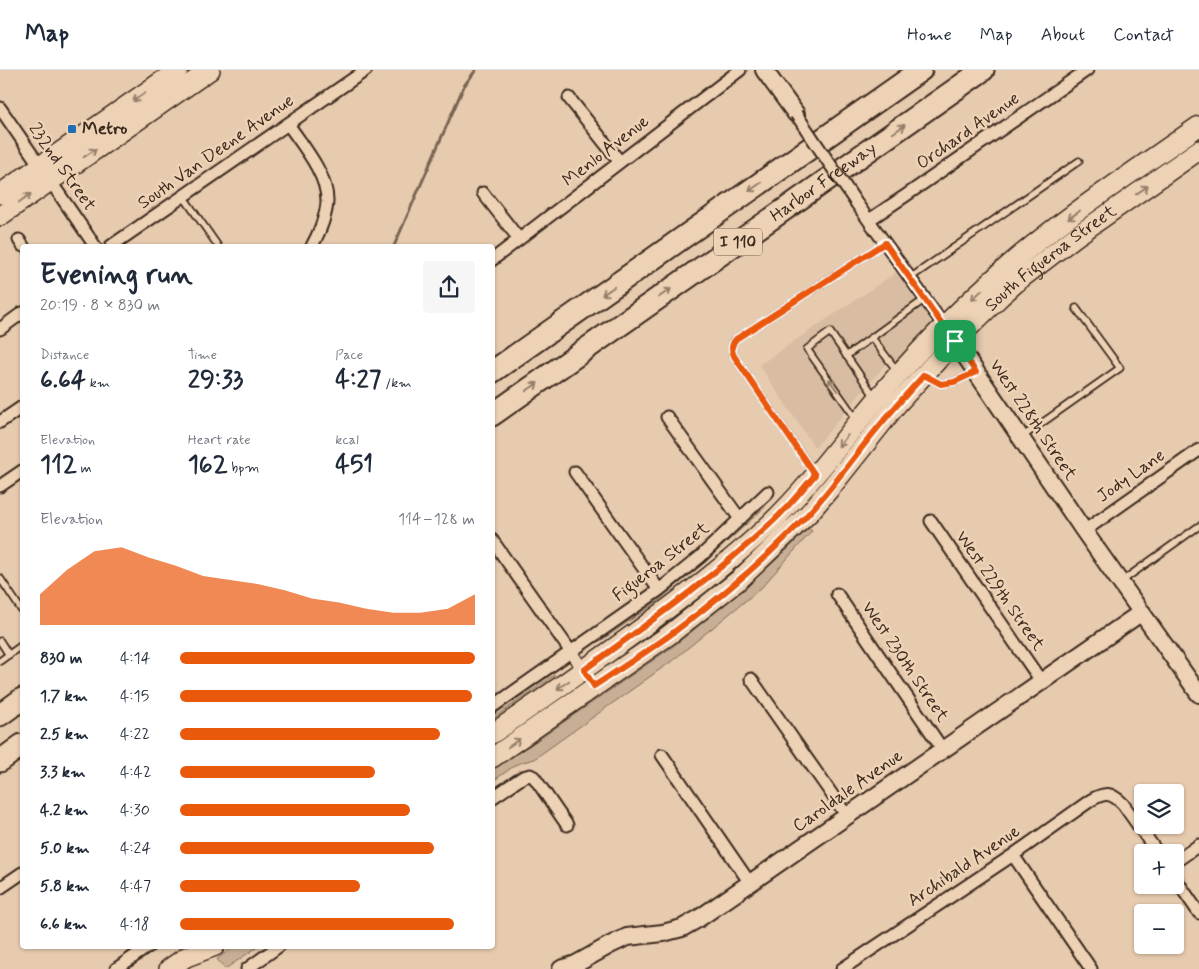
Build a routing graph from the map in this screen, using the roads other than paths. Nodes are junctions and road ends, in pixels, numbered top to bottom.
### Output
1 (178, 70) edge
2 (210, 70) edge
3 (366, 70) edge
4 (740, 70) edge
5 (764, 70) edge
6 (921, 70) edge
7 (983, 70) edge
8 (1087, 70) edge
9 (569, 98) dead end
10 (0, 108) edge
11 (796, 114) joint
12 (288, 124) junction
13 (1199, 126) edge
14 (1199, 150) edge
15 (1079, 161) dead end
16 (620, 162) junction
17 (45, 173) junction
18 (483, 193) dead end
19 (0, 194) edge
20 (183, 196) junction
21 (0, 216) edge
22 (869, 220) junction
23 (519, 239) junction
24 (885, 243) junction
25 (95, 244) edge
26 (113, 244) edge
27 (217, 244) edge
28 (313, 244) edge
29 (495, 258) edge
30 (910, 278) junction
31 (926, 300) junction
32 (1076, 308) dead end
33 (20, 314) edge
34 (0, 329) edge
35 (950, 333) junction
36 (872, 338) junction
37 (846, 356) junction
38 (495, 370) edge
39 (976, 372) junction
40 (899, 374) junction
41 (924, 375) junction
42 (876, 400) junction
43 (20, 408) edge
44 (495, 413) edge
45 (667, 416) dead end
46 (0, 422) edge
47 (859, 422) junction
48 (1021, 438) junction
49 (1199, 450) edge
50 (20, 472) edge
51 (575, 472) dead end
52 (815, 475) junction
53 (0, 486) edge
54 (768, 492) dead end
55 (740, 519) junction
56 (931, 522) dead end
57 (1199, 526) edge
58 (1084, 531) junction
59 (495, 544) edge
60 (0, 578) edge
61 (1120, 582) junction
62 (659, 590) junction
63 (837, 594) dead end
64 (20, 608) edge
65 (1142, 612) junction
66 (0, 641) edge
67 (20, 647) edge
68 (570, 652) junction
69 (9, 655) junction
70 (0, 661) edge
71 (584, 670) junction
72 (751, 679) dead end
73 (1041, 681) junction
74 (594, 686) junction
75 (1199, 694) edge
76 (20, 700) edge
77 (495, 705) edge
78 (0, 715) edge
79 (495, 732) edge
80 (20, 746) edge
81 (943, 750) junction
82 (662, 755) dead end
83 (495, 756) edge
84 (0, 761) edge
85 (495, 796) edge
86 (846, 816) junction
87 (567, 825) dead end
88 (1151, 844) edge
89 (1199, 845) edge
90 (1013, 855) junction
91 (1184, 856) edge
92 (20, 874) edge
93 (750, 883) junction
94 (0, 888) edge
95 (1184, 891) edge
96 (1199, 913) edge
97 (145, 949) edge
98 (208, 949) edge
99 (276, 949) edge
100 (191, 957) edge
101 (116, 969) edge
102 (169, 969) edge
103 (247, 969) edge
104 (561, 969) edge
105 (842, 969) edge
106 (1091, 969) edge

1 -> 17 main road
17 -> 2 main road
3 - 12 street, South Van Deene Avenue
4 - 16 street, Menlo Avenue
5 - 11 street, West 228th Street
6 -> 38 highway, Harbor Freeway / I 110
44 -> 7 highway, Harbor Freeway / I 110
8 - 22 street, Orchard Avenue
9 - 16 street
10 - 17 street, 232nd Street
11 - 22 street, West 228th Street, bridge
12 - 20 street, South Van Deene Avenue
12 - 28 street
13 -> 35 main road, South Figueroa Street
35 -> 14 main road, South Figueroa Street
15 - 30 lane
16 - 23 street, Menlo Avenue
17 - 19 main road
21 -> 17 main road
17 - 25 street, 232nd Street
18 - 23 street
20 - 26 street, South Van Deene Avenue
20 - 27 lane
22 - 24 street, West 228th Street
23 - 29 street, Menlo Avenue
24 - 30 street, West 228th Street
24 - 52 lane
30 - 31 street, West 228th Street
31 - 35 street, West 228th Street
31 - 36 lane
32 - 48 lane
33 - 34 street
35 - 39 street, West 228th Street
35 - 40 main road, South Figueroa Street
35 - 41 main road, South Figueroa Street
36 - 37 lane
36 - 40 lane
37 - 42 lane
47 -> 37 lane
39 - 41 lane
39 - 48 street, West 228th Street
40 - 42 main road, South Figueroa Street
41 - 74 main road, South Figueroa Street
42 - 47 main road, South Figueroa Street
43 - 46 street
45 - 55 street
47 -> 52 main road, South Figueroa Street
48 - 58 street, West 228th Street
49 - 58 street, Jody Lane
50 - 53 street
51 - 62 street
52 - 71 main road, South Figueroa Street
54 - 55 street, Figueroa Street
55 - 62 street, Figueroa Street
56 - 73 street, West 229th Street
57 - 61 lane
58 - 61 street, West 228th Street
59 - 68 street
60 - 64 lane
61 - 65 street, West 228th Street
62 - 68 street, Figueroa Street
63 - 81 street, West 230th Street
65 - 73 street, Caroldale Avenue
65 - 75 street, West 228th Street
66 - 69 lane
67 - 69 lane
68 - 71 street
68 - 77 street, Figueroa Street
69 - 70 lane
71 - 74 street
71 -> 79 main road, South Figueroa Street
72 - 86 street
73 - 81 street, Caroldale Avenue
83 -> 74 main road, South Figueroa Street
76 - 78 highway
80 - 84 highway
81 - 86 street, Caroldale Avenue
82 - 93 street
85 - 87 street
86 - 93 street, Caroldale Avenue
88 - 90 street, Archibald Avenue
89 - 91 street
90 - 105 street, Archibald Avenue
90 - 106 street
92 - 94 street
93 - 104 street, Caroldale Avenue
95 - 96 street
97 - 101 street
98 - 100 main road
99 - 103 street
100 - 102 main road

